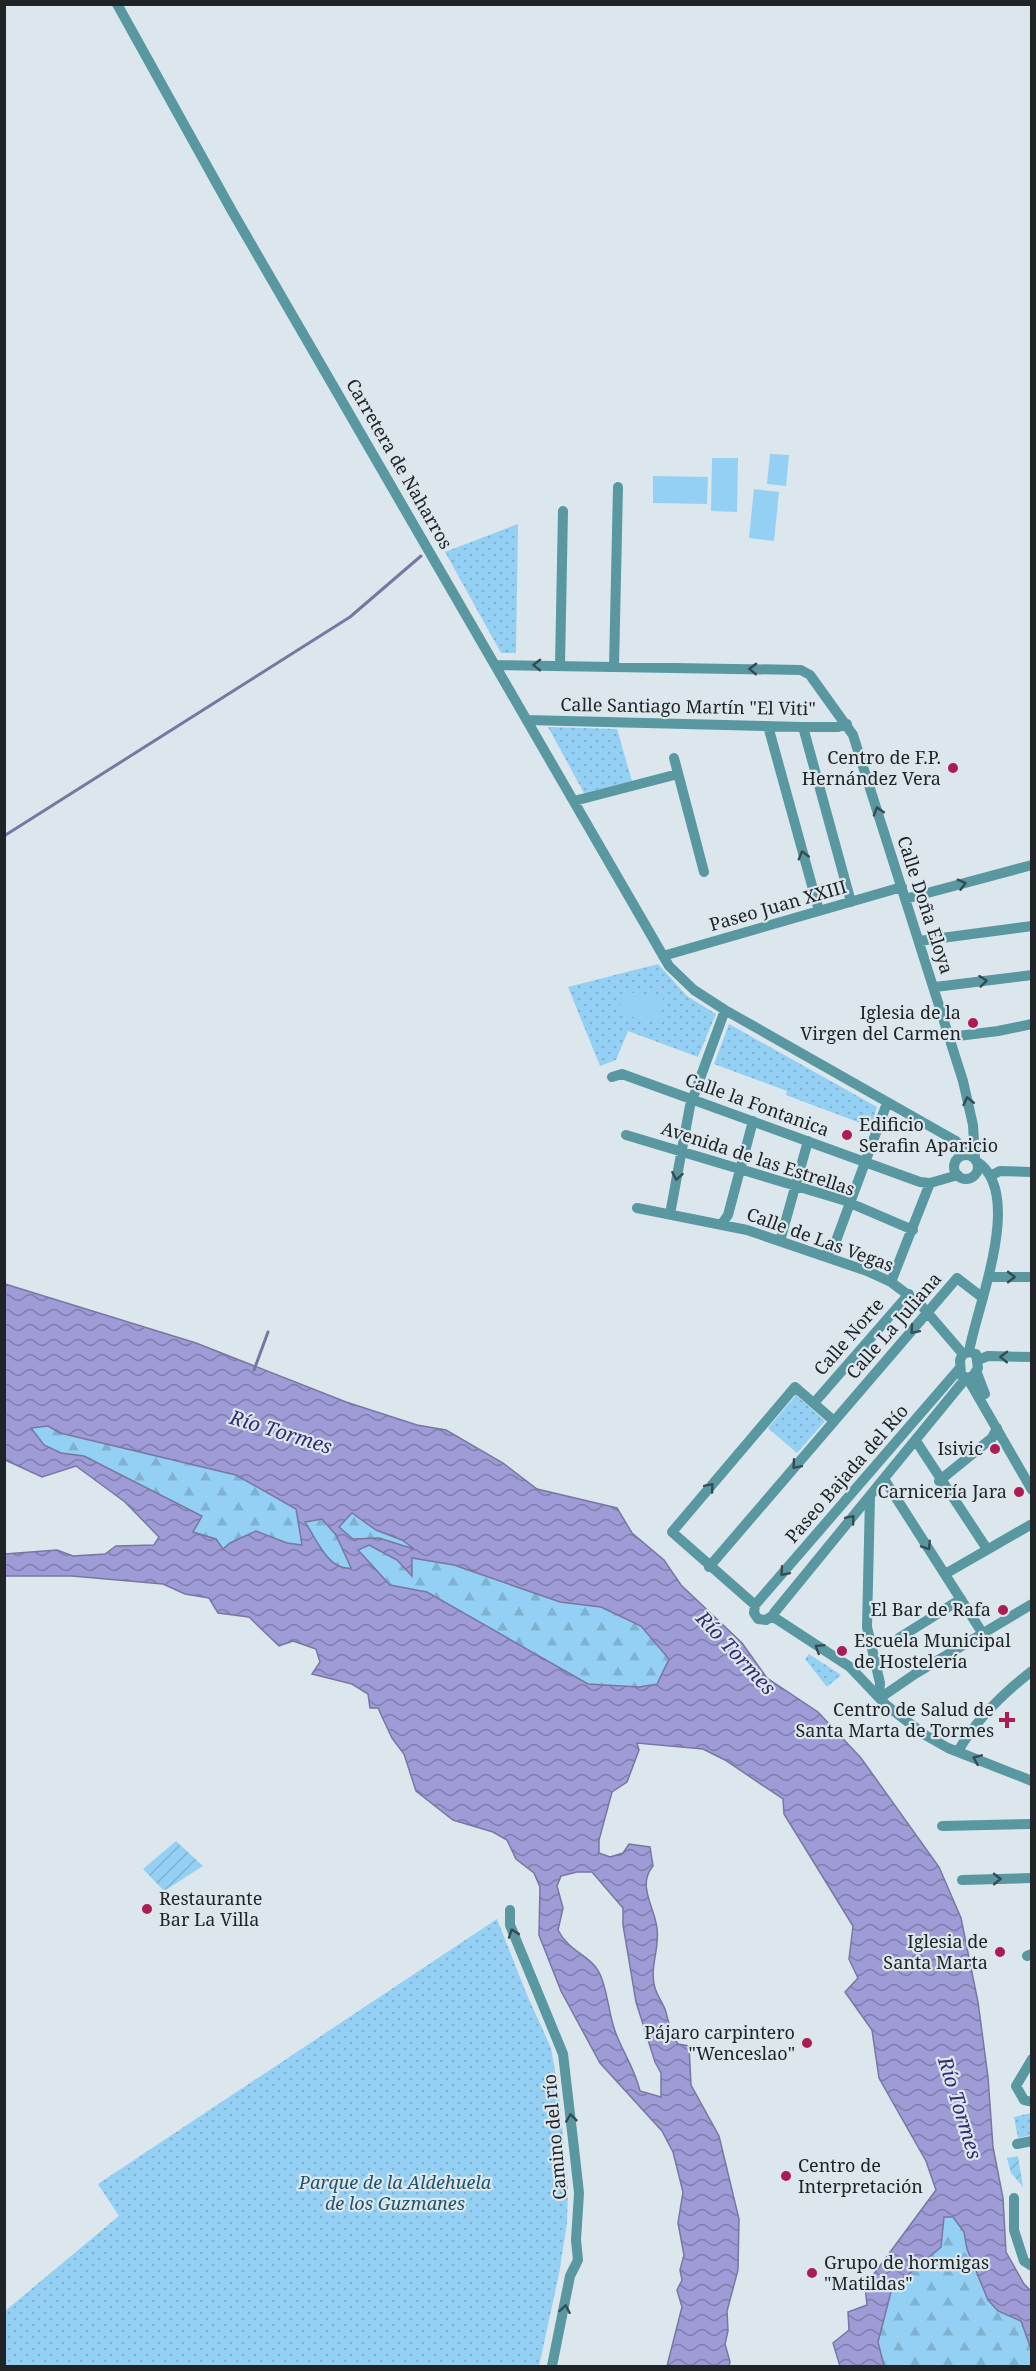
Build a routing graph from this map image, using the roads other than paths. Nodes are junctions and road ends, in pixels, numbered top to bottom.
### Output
1 (117, 4) edge
2 (618, 487) dead end
3 (563, 512) dead end
4 (496, 665) junction
5 (560, 665) junction
6 (614, 667) junction
7 (527, 720) junction
8 (847, 724) junction
9 (768, 726) junction
10 (803, 727) junction
11 (674, 758) dead end
12 (678, 774) junction
13 (574, 801) junction
14 (1032, 865) edge
15 (704, 872) dead end
16 (902, 887) junction
17 (905, 899) junction
18 (851, 902) junction
19 (819, 911) junction
20 (1032, 926) edge
21 (919, 941) junction
22 (663, 956) junction
23 (1032, 975) edge
24 (935, 987) junction
25 (725, 1010) junction
26 (1032, 1024) edge
27 (950, 1037) junction
28 (612, 1077) dead end
29 (693, 1098) junction
30 (887, 1103) junction
31 (753, 1121) junction
32 (626, 1135) dead end
33 (808, 1141) junction
34 (682, 1152) junction
35 (968, 1159) junction
36 (865, 1163) junction
37 (740, 1168) junction
38 (1032, 1172) edge
39 (958, 1175) junction
40 (972, 1176) junction
41 (990, 1176) junction
42 (930, 1183) junction
43 (796, 1186) junction
44 (994, 1190) junction
45 (849, 1205) junction
46 (638, 1208) dead end
47 (670, 1214) junction
48 (722, 1224) junction
49 (913, 1230) junction
50 (780, 1241) junction
51 (824, 1256) junction
52 (990, 1277) junction
53 (1032, 1277) edge
54 (891, 1282) junction
55 (909, 1294) junction
56 (983, 1298) junction
57 (929, 1312) junction
58 (966, 1353) junction
59 (1032, 1357) edge
60 (978, 1360) junction
61 (959, 1368) junction
62 (970, 1377) junction
63 (814, 1402) junction
64 (834, 1421) junction
65 (997, 1428) junction
66 (916, 1441) junction
67 (1032, 1478) edge
68 (884, 1479) junction
69 (939, 1480) junction
70 (1032, 1490) edge
71 (870, 1497) junction
72 (1032, 1524) edge
73 (987, 1549) junction
74 (709, 1567) junction
75 (945, 1574) junction
76 (961, 1599) junction
77 (757, 1603) junction
78 (1032, 1604) edge
79 (773, 1614) junction
80 (983, 1634) junction
81 (899, 1638) dead end
82 (1032, 1671) edge
83 (879, 1697) junction
84 (958, 1751) junction
85 (1032, 1781) edge
86 (1032, 1824) edge
87 (942, 1826) dead end
88 (1032, 1878) edge
89 (962, 1880) dead end
90 (510, 1911) dead end
91 (1032, 2059) edge
92 (1028, 2101) edge
93 (1032, 2141) edge
94 (1017, 2144) dead end
95 (1014, 2198) dead end
96 (1032, 2266) edge
97 (552, 2367) edge

1 - 4 street, Carretera de Naharros
2 - 6 street
3 - 5 street
5 -> 4 street
4 - 7 street, Carretera de Naharros
5 - 6 street
8 -> 6 street, Calle Doña Eloya
7 - 9 street, Calle Santiago Martín "El Viti"
7 - 13 street, Carretera de Naharros
8 - 10 street, Calle Santiago Martín "El Viti"
16 -> 8 street, Calle Doña Eloya
9 - 10 street, Calle Santiago Martín "El Viti"
19 -> 9 street
10 - 18 street
11 - 12 street
12 - 13 street
12 - 15 street
13 - 22 street, Carretera de Naharros
17 -> 14 street
16 - 17 street, Calle Doña Eloya
16 - 18 street, Paseo Juan XXIII
17 - 21 street, Calle Doña Eloya
18 - 19 street, Paseo Juan XXIII
19 - 22 street, Paseo Juan XXIII
20 - 21 street
21 - 24 street, Calle Doña Eloya
22 - 25 street, Carretera de Naharros
24 -> 23 street
24 - 27 street, Calle Doña Eloya
25 - 29 street
25 - 30 street, Carretera de Naharros
26 - 27 street
35 -> 27 street, Calle Doña Eloya
28 - 29 street, Calle la Fontanica
29 - 31 street, Calle la Fontanica
29 - 34 street
30 - 35 street, Carretera de Naharros
30 - 36 street
31 - 33 street, Calle la Fontanica
31 - 37 street
32 - 34 street, Avenida de las Estrellas
33 - 36 street, Calle la Fontanica
33 - 43 street
34 - 37 street, Avenida de las Estrellas
34 -> 47 street
35 - 39 street
35 - 40 street
35 - 41 street
36 - 42 street, Calle la Fontanica
36 - 45 street
37 - 43 street, Avenida de las Estrellas
37 - 48 street
38 - 41 street
39 - 40 street
39 - 42 street
40 - 44 street
41 - 44 street
42 - 49 street
43 - 45 street, Avenida de las Estrellas
43 - 50 street
44 - 52 street
45 - 49 street, Avenida de las Estrellas
45 - 51 street
46 - 47 street, Calle de Las Vegas
47 - 48 street, Calle de Las Vegas
48 - 50 street, Calle de Las Vegas
49 - 54 street
50 - 51 street, Calle de Las Vegas
51 - 54 street, Calle de Las Vegas
52 -> 53 street
52 - 56 street
54 - 55 street, Calle de Las Vegas
55 - 57 street, Calle de Las Vegas
55 - 63 street, Calle Norte
56 - 57 street, Calle La Juliana
56 - 58 street
57 - 58 street, Calle de Las Vegas
57 -> 64 street, Calle La Juliana
58 - 60 street, Calle de Las Vegas
58 - 61 street
59 -> 60 street
60 - 62 street
61 - 62 street
61 -> 77 street, Paseo Bajada del Río
62 - 65 street
62 - 66 street, Paseo Bajada del Río
62 - 67 street
63 - 64 street
74 -> 63 street
64 -> 74 street, Calle La Juliana
65 - 69 street
65 - 70 street
66 - 68 street, Paseo Bajada del Río
66 - 69 street
68 - 71 street, Paseo Bajada del Río
68 -> 75 street
69 - 73 street
79 -> 71 street, Paseo Bajada del Río
71 - 83 street
72 - 73 street
73 - 75 street
74 - 77 street
75 - 76 street
76 - 80 street
76 - 81 street
77 - 79 street
77 - 79 street
78 - 80 street
83 -> 79 street
80 - 83 street
82 - 84 street
83 - 84 street
85 -> 84 street
86 - 87 street
89 -> 88 street
97 -> 90 street, Camino del río
91 - 92 street
93 - 94 street
95 - 96 street

